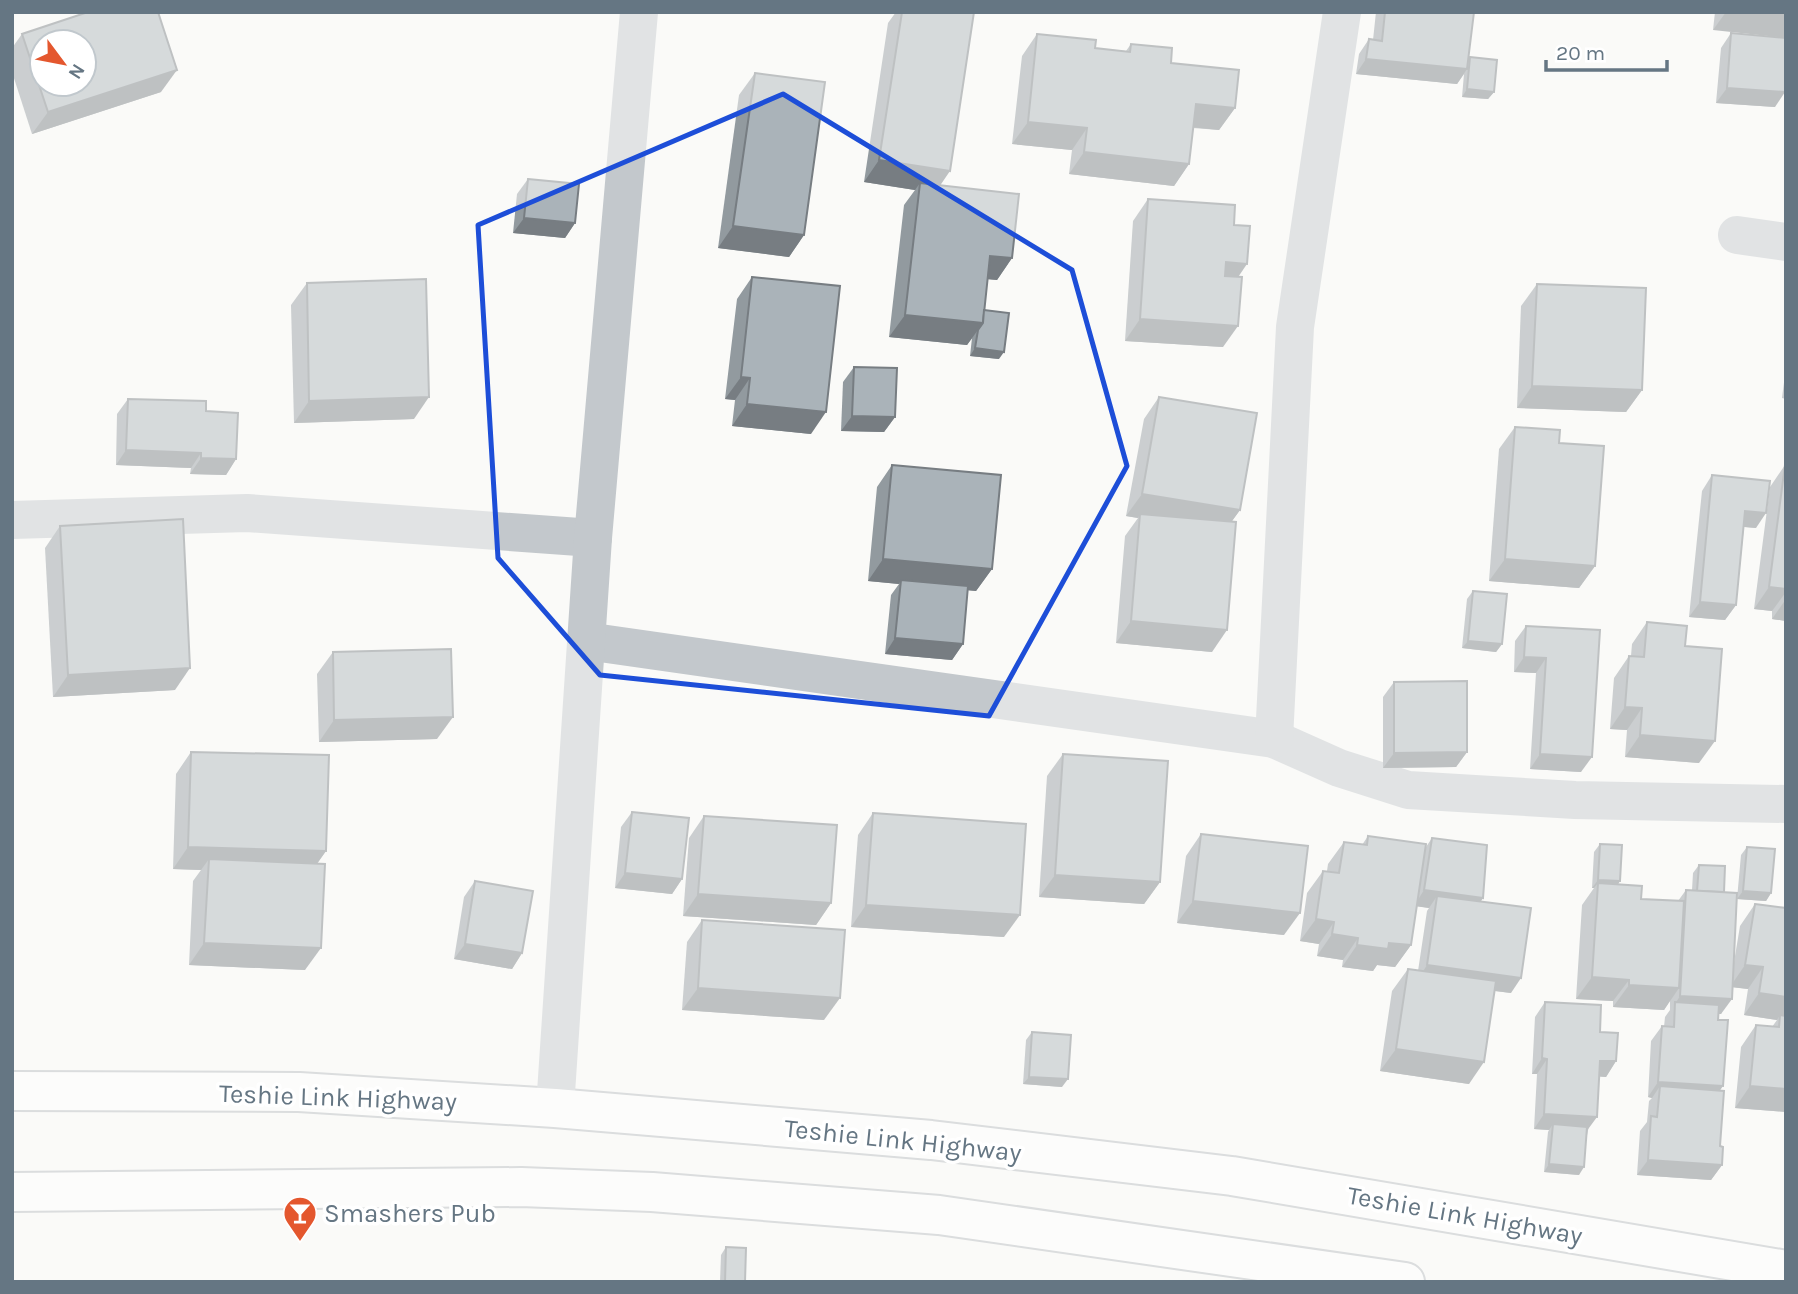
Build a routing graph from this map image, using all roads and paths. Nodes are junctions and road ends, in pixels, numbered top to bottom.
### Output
1 (639, 12) edge
2 (1342, 12) edge
3 (1737, 235) dead end
4 (1786, 242) edge
5 (12, 520) edge
6 (593, 538) junction
7 (586, 641) junction
8 (1273, 739) junction
9 (1786, 804) edge
10 (12, 1091) edge
11 (555, 1108) junction
12 (12, 1192) edge
13 (1786, 1270) edge
14 (1405, 1282) edge

1 - 6 street
2 - 8 street
3 - 4 street
5 - 6 street
6 - 7 street
7 - 8 street
7 - 11 street
8 - 9 street
10 - 11 main road, Teshie Link Highway
11 - 13 main road, Teshie Link Highway
12 - 14 main road

